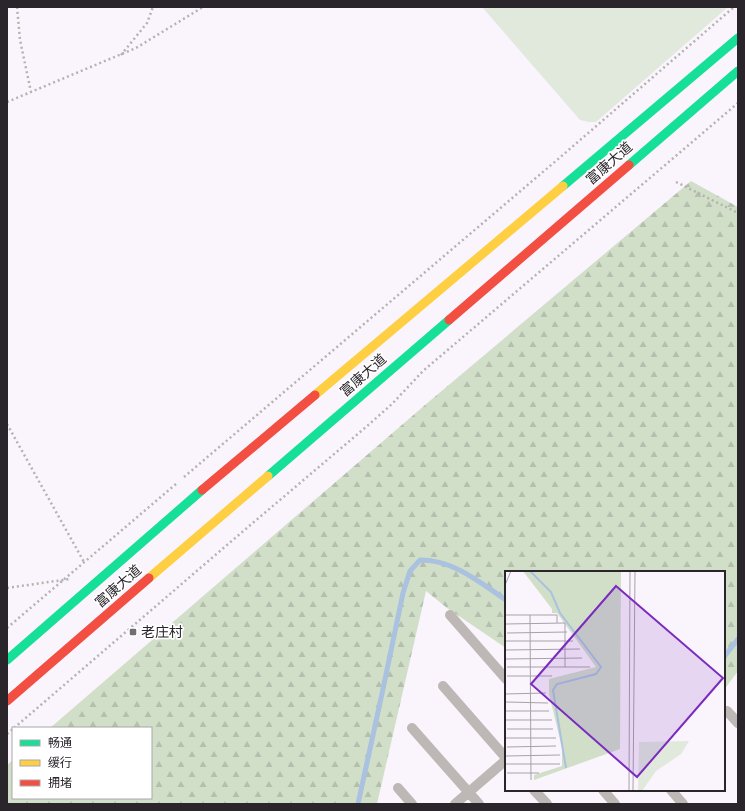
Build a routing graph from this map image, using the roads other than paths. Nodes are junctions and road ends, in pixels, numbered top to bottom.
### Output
1 (738, 38) edge
2 (738, 71) edge
3 (450, 615) dead end
4 (7, 660) edge
5 (505, 678) edge
6 (443, 686) dead end
7 (7, 701) edge
8 (728, 711) dead end
9 (738, 724) edge
10 (412, 728) dead end
11 (505, 758) edge
12 (505, 760) edge
13 (398, 788) dead end
14 (535, 791) edge
15 (604, 791) edge
16 (672, 791) edge
17 (469, 792) junction
18 (412, 804) edge
19 (455, 804) edge
20 (479, 804) edge
21 (547, 804) edge
22 (615, 804) edge
23 (683, 804) edge

1 - 4 street, 富康大道
2 - 7 street, 富康大道
3 - 5 lane
6 - 11 lane
8 - 9 lane
10 - 17 lane
12 - 17 lane
13 - 18 lane
14 - 21 lane
15 - 22 lane
16 - 23 lane
17 - 19 lane
17 - 20 lane

